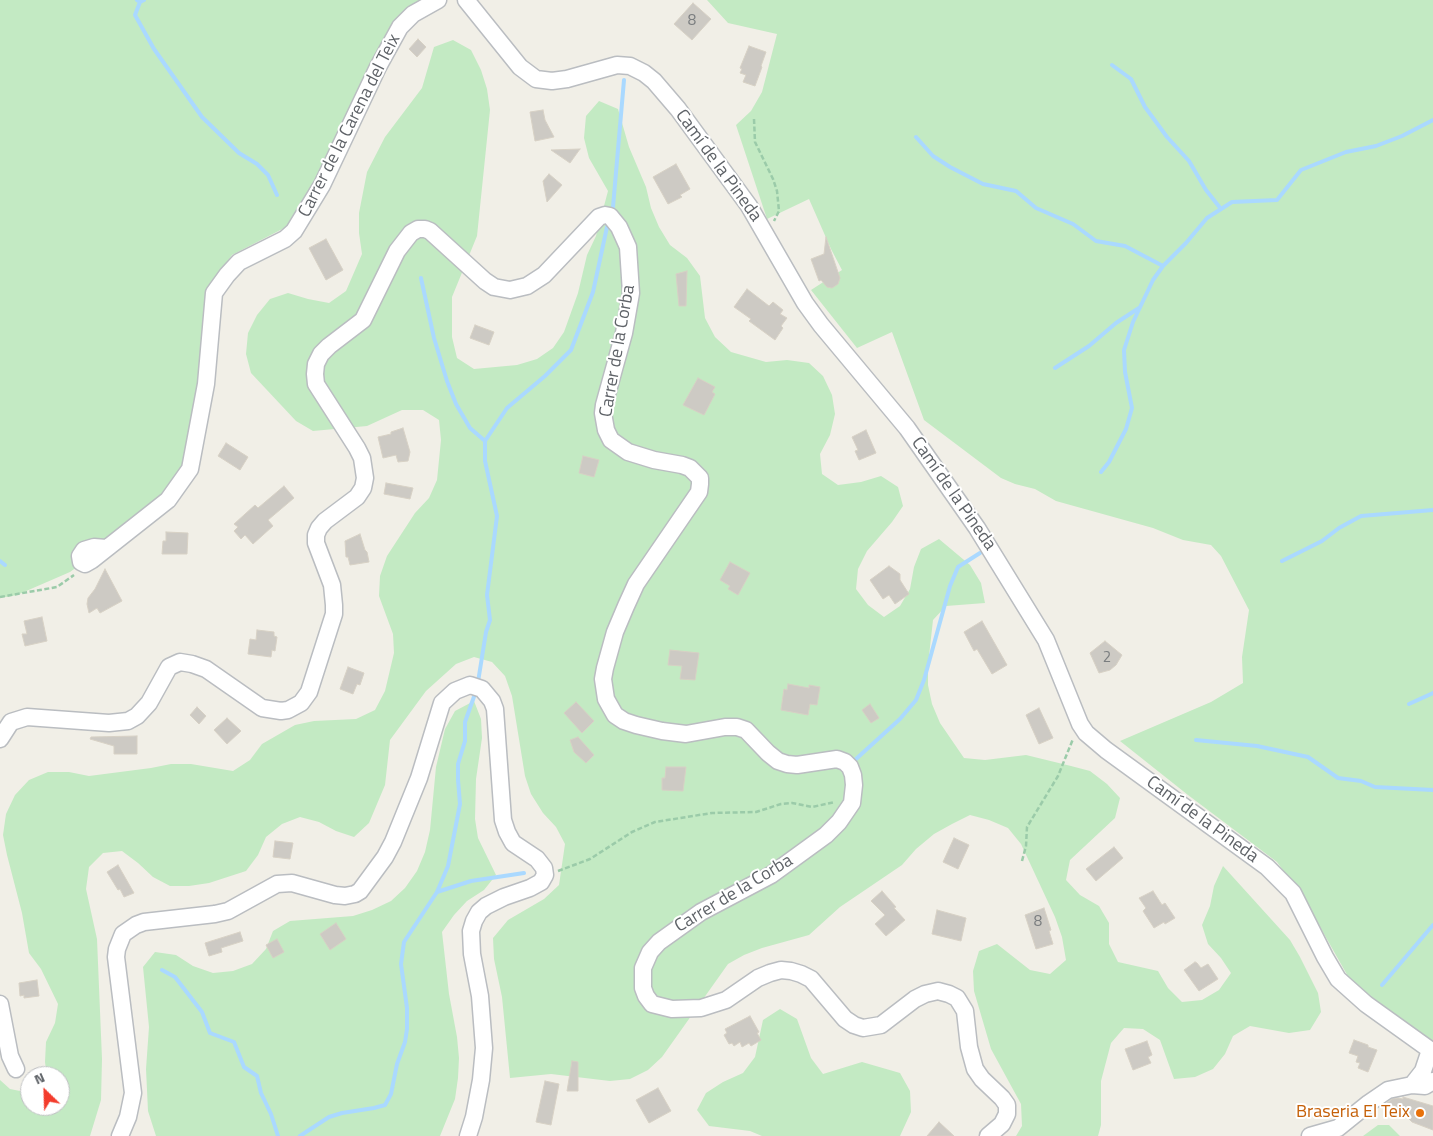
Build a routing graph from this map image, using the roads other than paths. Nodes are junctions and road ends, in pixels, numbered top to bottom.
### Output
1 (438, 0) edge
2 (466, 0) edge
3 (85, 564) road end
4 (0, 739) edge
5 (0, 1004) edge
6 (1429, 1049) edge
7 (16, 1069) dead end
8 (1433, 1081) edge
9 (1412, 1085) junction
10 (120, 1136) edge
11 (468, 1136) edge
12 (988, 1136) edge
13 (1310, 1136) edge

1 - 3 street, Carrer de la Carena del Teix
2 - 6 street, Camí de la Pineda
4 - 12 street, Carrer de la Corba
5 - 7 street
6 - 9 street
8 - 9 street
9 - 13 street
10 - 11 street

